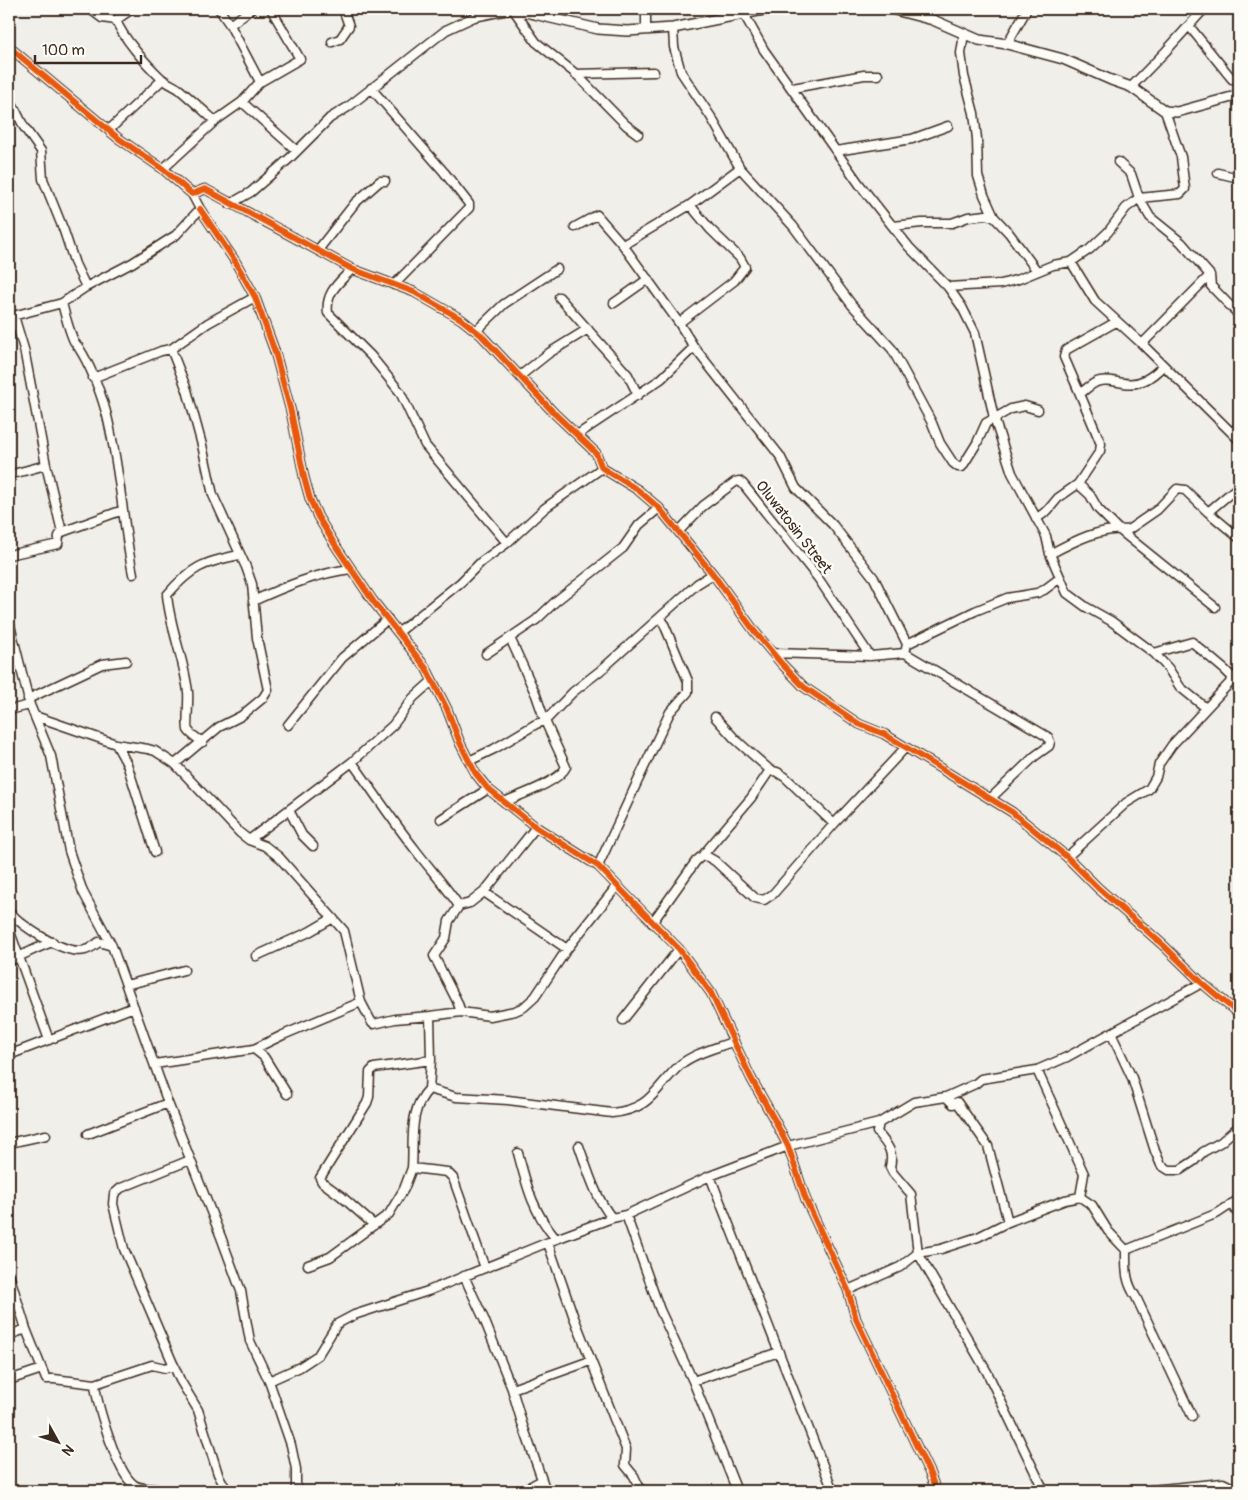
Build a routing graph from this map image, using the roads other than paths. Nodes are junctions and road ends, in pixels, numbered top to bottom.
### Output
1 (90, 9) edge
2 (132, 9) edge
3 (220, 9) edge
4 (251, 9) edge
5 (272, 9) edge
6 (343, 9) edge
7 (513, 9) edge
8 (646, 9) edge
9 (768, 9) edge
10 (890, 9) edge
11 (1027, 9) edge
12 (1204, 9) edge
13 (744, 14) junction
14 (116, 20) junction
15 (230, 26) junction
16 (1189, 26) junction
17 (673, 28) junction
18 (646, 29) junction
19 (964, 34) junction
20 (332, 42) dead end
21 (1007, 44) junction
22 (9, 47) edge
23 (654, 72) dead end
24 (575, 74) junction
25 (878, 75) dead end
26 (1232, 79) dead end
27 (162, 80) junction
28 (260, 82) junction
29 (1131, 87) junction
30 (371, 88) junction
31 (793, 88) junction
32 (1239, 95) edge
33 (242, 102) junction
34 (13, 105) dead end
35 (1165, 111) junction
36 (215, 121) junction
37 (948, 126) dead end
38 (109, 130) junction
39 (638, 134) dead end
40 (297, 150) junction
41 (836, 151) junction
42 (1118, 162) dead end
43 (740, 168) junction
44 (162, 169) junction
45 (1218, 173) dead end
46 (1239, 178) edge
47 (385, 181) dead end
48 (192, 194) junction
49 (1139, 198) junction
50 (230, 204) junction
51 (690, 205) junction
52 (200, 209) junction
53 (994, 217) junction
54 (893, 226) junction
55 (575, 227) dead end
56 (623, 245) junction
57 (318, 250) junction
58 (1071, 262) junction
59 (352, 268) junction
60 (557, 269) dead end
61 (1037, 271) junction
62 (1210, 276) junction
63 (648, 279) junction
64 (394, 285) junction
65 (86, 287) junction
66 (948, 288) junction
67 (560, 296) dead end
68 (255, 297) junction
69 (62, 302) junction
70 (614, 303) dead end
71 (1239, 315) edge
72 (12, 317) edge
73 (1116, 322) junction
74 (679, 323) junction
75 (588, 329) junction
76 (476, 330) junction
77 (1142, 344) junction
78 (694, 348) junction
79 (171, 349) junction
80 (1163, 366) junction
81 (520, 376) junction
82 (94, 378) junction
83 (1080, 394) junction
84 (638, 395) junction
85 (1038, 410) dead end
86 (994, 418) junction
87 (1239, 426) edge
88 (1232, 433) junction
89 (577, 435) junction
90 (1239, 440) edge
91 (46, 465) junction
92 (602, 468) junction
93 (9, 475) edge
94 (1078, 484) junction
95 (1239, 486) edge
96 (659, 508) junction
97 (123, 510) junction
98 (1208, 512) junction
99 (1036, 519) junction
100 (1117, 528) junction
101 (679, 531) junction
102 (62, 532) junction
103 (1239, 538) edge
104 (507, 543) junction
105 (1050, 554) junction
106 (9, 555) edge
107 (239, 555) junction
108 (351, 569) junction
109 (133, 574) dead end
110 (713, 574) junction
111 (1060, 578) junction
112 (254, 601) junction
113 (1215, 607) dead end
114 (661, 617) junction
115 (388, 619) junction
116 (9, 621) edge
117 (398, 632) junction
118 (510, 638) junction
119 (907, 644) junction
120 (773, 653) junction
121 (905, 653) junction
122 (1154, 653) junction
123 (486, 654) dead end
124 (870, 656) junction
125 (126, 661) dead end
126 (1238, 679) edge
127 (432, 681) junction
128 (29, 702) junction
129 (1206, 708) junction
130 (9, 710) edge
131 (34, 716) junction
132 (715, 717) dead end
133 (545, 721) junction
134 (288, 725) dead end
135 (203, 742) junction
136 (116, 744) junction
137 (905, 748) junction
138 (469, 761) junction
139 (352, 762) junction
140 (175, 764) junction
141 (770, 770) junction
142 (488, 789) junction
143 (990, 799) junction
144 (504, 802) junction
145 (289, 810) junction
146 (441, 819) dead end
147 (834, 824) junction
148 (536, 827) junction
149 (249, 840) junction
150 (313, 846) dead end
151 (155, 852) dead end
152 (702, 856) junction
153 (1067, 857) junction
154 (598, 866) junction
155 (617, 886) junction
156 (484, 892) junction
157 (459, 906) junction
158 (9, 911) edge
159 (334, 918) junction
160 (652, 923) junction
161 (9, 929) edge
162 (53, 942) junction
163 (112, 946) junction
164 (567, 949) junction
165 (679, 949) junction
166 (256, 956) dead end
167 (20, 957) junction
168 (9, 961) edge
169 (184, 970) dead end
170 (1202, 983) junction
171 (126, 985) junction
172 (361, 1002) junction
173 (134, 1007) junction
174 (461, 1012) junction
175 (1239, 1014) edge
176 (430, 1016) junction
177 (623, 1020) dead end
178 (1111, 1033) junction
179 (49, 1040) junction
180 (734, 1040) junction
181 (254, 1049) junction
182 (9, 1055) edge
183 (431, 1060) junction
184 (155, 1064) junction
185 (1037, 1070) junction
186 (429, 1089) junction
187 (287, 1094) dead end
188 (946, 1097) junction
189 (168, 1103) junction
190 (879, 1123) junction
191 (1239, 1126) edge
192 (88, 1134) dead end
193 (46, 1135) dead end
194 (9, 1142) edge
195 (579, 1146) dead end
196 (788, 1146) junction
197 (518, 1152) dead end
198 (190, 1160) junction
199 (412, 1168) junction
200 (710, 1176) junction
201 (1080, 1198) junction
202 (1239, 1199) edge
203 (1232, 1204) junction
204 (626, 1215) junction
205 (1239, 1215) edge
206 (612, 1218) junction
207 (1008, 1222) junction
208 (374, 1225) junction
209 (556, 1239) junction
210 (548, 1243) junction
211 (1126, 1250) junction
212 (918, 1253) junction
213 (308, 1265) dead end
214 (485, 1268) junction
215 (9, 1274) edge
216 (464, 1276) junction
217 (848, 1290) junction
218 (26, 1329) junction
219 (9, 1335) edge
220 (779, 1352) junction
221 (590, 1361) junction
222 (174, 1365) junction
223 (42, 1369) junction
224 (9, 1380) edge
225 (269, 1381) junction
226 (693, 1381) junction
227 (95, 1384) junction
228 (512, 1389) junction
229 (1192, 1416) dead end
230 (542, 1480) junction
231 (155, 1489) dead end
232 (227, 1491) edge
233 (296, 1491) edge
234 (522, 1491) edge
235 (546, 1491) edge
236 (641, 1491) edge
237 (737, 1491) edge
238 (833, 1491) edge
239 (936, 1491) edge
240 (1044, 1491) edge
241 (1150, 1491) edge
242 (1235, 1491) edge

1 - 14 street
2 - 14 street
3 - 15 street
4 - 15 street
5 - 28 street
6 - 20 street
7 - 18 street
7 - 24 street
7 - 30 street
8 - 18 street
9 - 13 street
10 - 19 street
11 - 21 street
12 - 16 street
13 - 17 street
13 - 31 street
14 - 27 street
15 - 28 street
16 - 26 street
16 - 29 street
17 - 18 street
17 - 43 street
19 - 21 street
19 - 53 street
21 - 29 street
22 - 38 street
23 - 24 street
24 - 39 street
25 - 31 street
27 - 36 street
27 - 38 street
28 - 33 street
29 - 35 street
30 - 40 street
30 - 64 street
31 - 41 street
32 - 35 street
33 - 36 street
33 - 40 street
34 - 65 street
35 - 49 street
36 - 44 street
37 - 41 street
38 - 44 street
40 - 50 street
41 - 54 street
42 - 49 street
43 - 51 street
43 - 86 street
44 - 48 street
45 - 46 street
47 - 57 street
48 - 50 street
48 - 52 street
49 - 58 street
49 - 62 street
50 - 57 street
51 - 56 street
51 - 74 street
52 - 65 street
52 - 68 street
53 - 54 street
53 - 61 street
54 - 66 street
55 - 56 street
56 - 63 street
57 - 59 street
58 - 61 street
58 - 73 street
59 - 64 street
59 - 104 street
60 - 76 street
61 - 66 street
62 - 71 street
62 - 77 street
63 - 70 street
63 - 74 street
64 - 76 street
65 - 69 street
66 - 86 street
67 - 75 street
68 - 79 street
68 - 108 street
69 - 72 street
69 - 82 street
72 - 91 street
73 - 77 street
73 - 83 street
74 - 78 street
75 - 81 street
75 - 84 street
76 - 81 street
77 - 80 street
78 - 84 street
78 - 119 street
79 - 82 street
79 - 107 street
80 - 83 street
80 - 88 street
81 - 89 street
82 - 97 street
83 - 94 street
84 - 89 street
85 - 86 street
86 - 99 street
87 - 88 street
88 - 90 street
89 - 92 street
91 - 93 street
91 - 102 street
92 - 96 street
92 - 104 street
94 - 99 street
94 - 100 street
95 - 98 street
96 - 101 street
96 - 118 street
97 - 102 street
97 - 109 street
98 - 100 street
98 - 103 street
99 - 105 street
100 - 105 street
100 - 113 street
101 - 110 street
101 - 124 street, Oluwatosin Street
102 - 106 street
104 - 117 street
105 - 111 street
107 - 112 street
107 - 135 street
108 - 112 street
108 - 115 street
110 - 114 street
110 - 120 street
111 - 119 street
111 - 122 street
112 - 135 street
114 - 133 street
114 - 154 street
115 - 117 street
115 - 134 street
116 - 128 street
117 - 127 street
118 - 123 street
118 - 133 street
119 - 121 street
120 - 124 street
120 - 137 street
121 - 124 street
121 - 143 street
122 - 126 street
122 - 129 street
125 - 128 street
126 - 129 street
127 - 138 street
127 - 139 street
128 - 130 street
128 - 131 street
129 - 153 street
131 - 136 street
131 - 163 street
132 - 141 street
133 - 138 street
133 - 144 street
135 - 140 street
136 - 140 street
136 - 151 street
137 - 143 street
137 - 147 street
138 - 142 street
139 - 145 street
139 - 157 street
140 - 149 street
141 - 147 street
141 - 152 street
142 - 144 street
142 - 146 street
143 - 153 street
144 - 148 street
145 - 149 street
145 - 150 street
147 - 152 street
148 - 154 street
148 - 156 street
149 - 159 street
152 - 160 street
153 - 170 street
154 - 155 street
155 - 160 street
155 - 164 street
156 - 157 street
156 - 164 street
157 - 174 street
158 - 162 street
159 - 166 street
159 - 172 street
160 - 165 street
161 - 167 street
162 - 163 street
162 - 167 street
163 - 171 street
164 - 174 street
165 - 177 street
165 - 180 street
167 - 168 street
167 - 179 street
169 - 171 street
170 - 175 street
170 - 178 street
171 - 173 street
172 - 176 street
172 - 181 street
173 - 179 street
173 - 184 street
174 - 176 street
176 - 183 street
178 - 185 street
178 - 191 street
179 - 182 street
180 - 186 street
180 - 196 street
181 - 184 street
181 - 187 street
183 - 186 street
183 - 208 street
184 - 189 street
185 - 188 street
185 - 201 street
186 - 199 street
188 - 190 street
188 - 207 street
189 - 192 street
189 - 198 street
190 - 196 street
190 - 212 street
193 - 194 street
195 - 206 street
196 - 200 street
196 - 217 street
197 - 209 street
198 - 222 street
198 - 225 street
199 - 208 street
199 - 214 street
200 - 204 street
200 - 220 street
201 - 207 street
201 - 211 street
202 - 203 street
203 - 205 street
203 - 211 street
204 - 206 street
204 - 226 street
206 - 209 street
207 - 212 street
208 - 213 street
209 - 210 street
210 - 214 street
210 - 221 street
211 - 229 street
212 - 217 street
212 - 240 street
214 - 216 street
215 - 218 street
216 - 225 street
216 - 228 street
217 - 239 street
218 - 219 street
218 - 223 street
220 - 226 street
220 - 238 street
221 - 228 street
221 - 236 street
222 - 227 street
222 - 232 street
223 - 224 street
223 - 227 street
225 - 233 street
226 - 237 street
227 - 231 street
228 - 230 street
230 - 234 street
230 - 235 street
241 - 242 street

